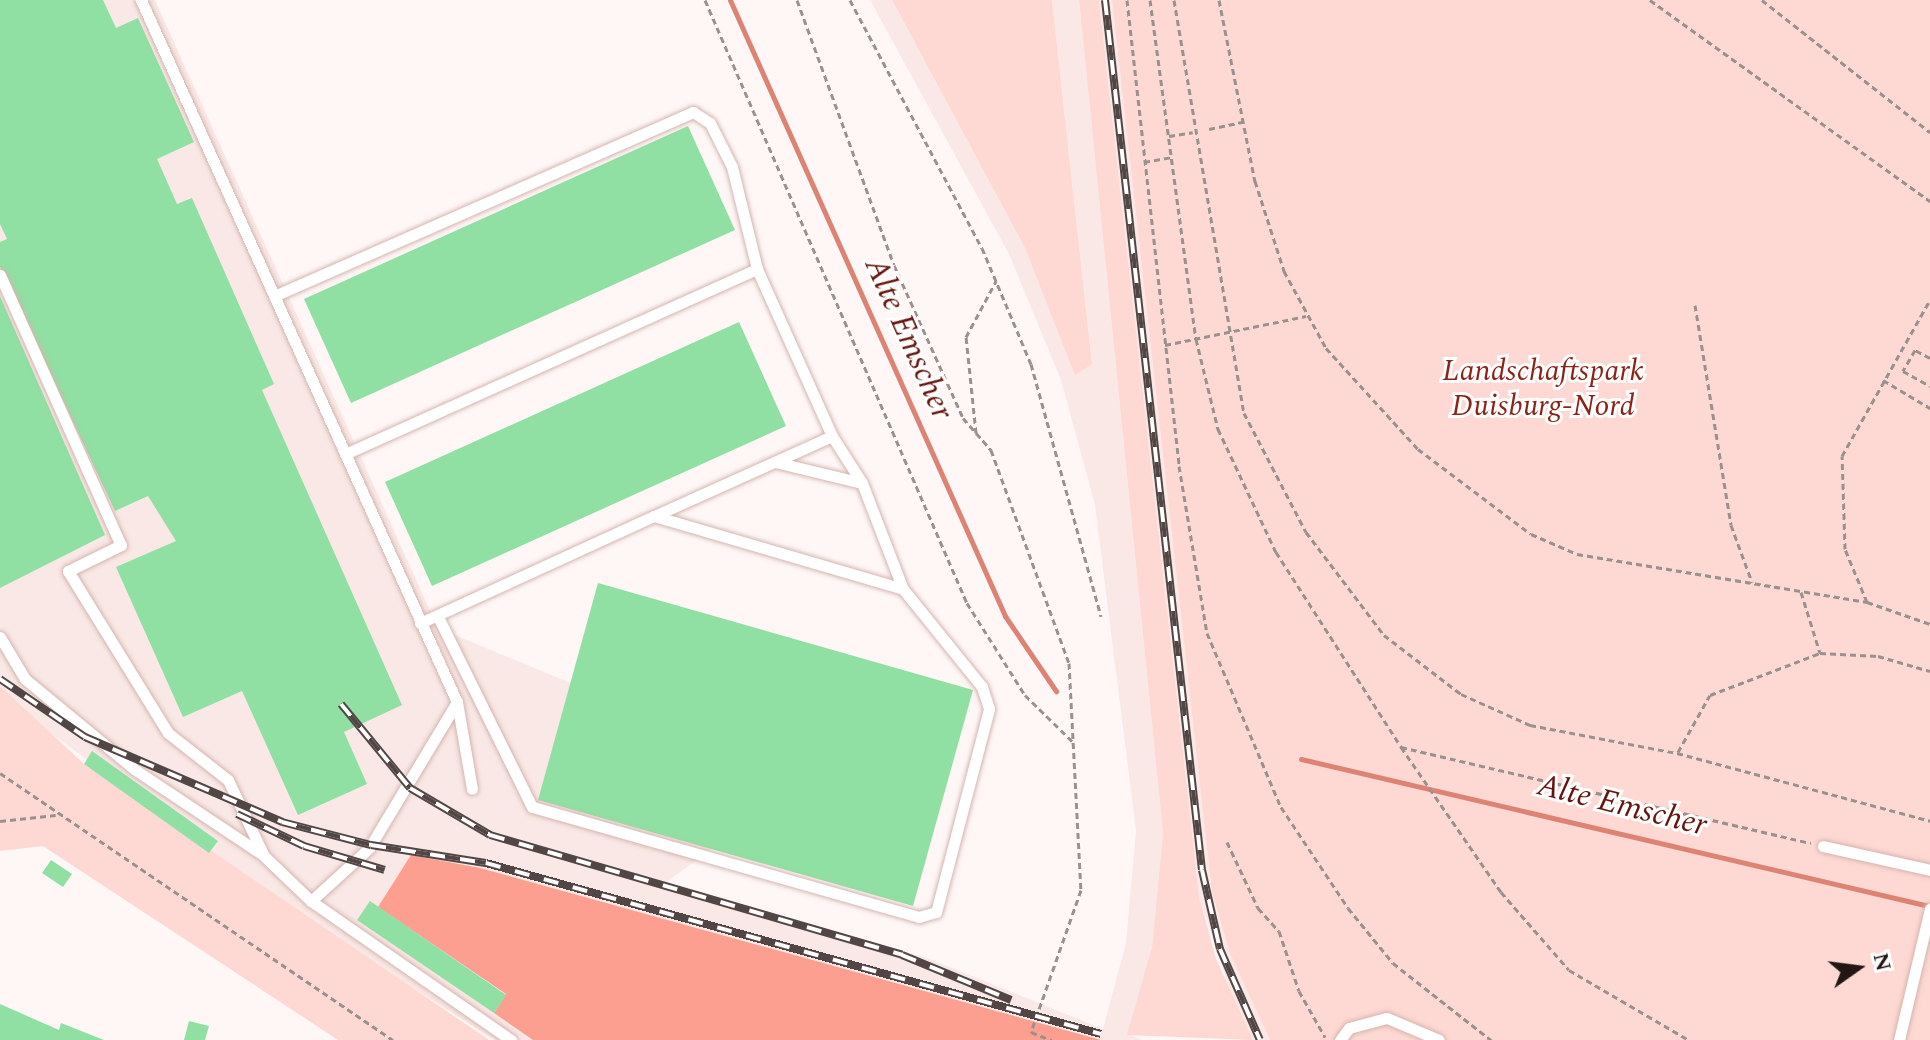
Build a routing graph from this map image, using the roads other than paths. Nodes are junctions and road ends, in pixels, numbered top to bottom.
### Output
1 (141, 0) edge
2 (757, 269) junction
3 (0, 275) edge
4 (274, 296) junction
5 (832, 436) junction
6 (345, 454) junction
7 (774, 462) junction
8 (862, 483) junction
9 (654, 516) junction
10 (903, 589) junction
11 (437, 615) junction
12 (420, 623) junction
13 (0, 637) edge
14 (457, 702) junction
15 (472, 789) dead end
16 (1823, 846) road end
17 (264, 856) junction
18 (1930, 870) edge
19 (311, 901) junction
20 (1928, 915) edge
21 (1925, 953) edge
22 (511, 1040) edge
23 (1340, 1040) edge
24 (1439, 1040) edge
25 (1899, 1040) edge

1 - 4 lane
2 - 4 lane
2 - 5 lane
2 - 6 lane
3 - 17 lane
4 - 6 lane
5 - 7 lane
5 - 8 lane
6 - 12 lane
7 - 8 lane
7 - 9 lane
8 - 10 lane
9 - 10 lane
9 - 11 lane
10 - 11 lane
11 - 12 lane
12 - 14 lane
13 - 17 lane
14 - 15 lane
14 - 19 lane
16 - 18 lane
17 - 19 lane
19 - 22 lane
20 - 21 lane
21 - 25 lane
23 - 24 lane

